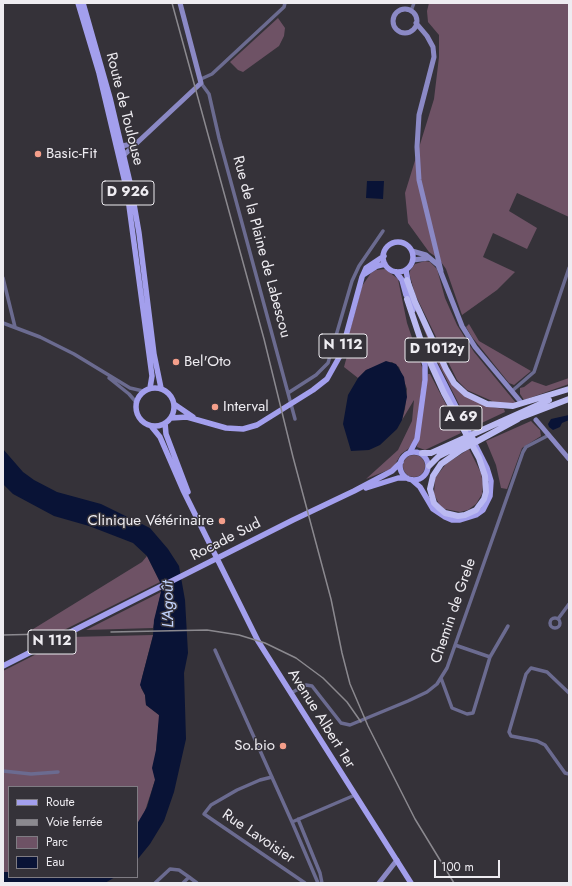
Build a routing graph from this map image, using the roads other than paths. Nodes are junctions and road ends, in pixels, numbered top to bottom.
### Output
1 (78, 3) edge
2 (83, 3) edge
3 (180, 3) edge
4 (414, 3) edge
5 (284, 5) edge
6 (411, 11) junction
7 (416, 23) junction
8 (413, 28) junction
9 (424, 33) junction
10 (201, 81) junction
11 (139, 142) junction
12 (122, 146) junction
13 (124, 155) junction
14 (382, 231) dead end
15 (412, 251) junction
16 (384, 256) junction
17 (429, 258) junction
18 (413, 260) junction
19 (385, 264) junction
20 (569, 268) edge
21 (406, 270) junction
22 (441, 271) junction
23 (396, 272) junction
24 (362, 277) junction
25 (3, 278) edge
26 (407, 280) junction
27 (407, 299) junction
28 (3, 323) edge
29 (16, 327) junction
30 (97, 369) junction
31 (150, 388) junction
32 (161, 388) junction
33 (143, 391) junction
34 (512, 391) junction
35 (569, 391) edge
36 (288, 393) junction
37 (569, 399) edge
38 (520, 401) dead end
39 (136, 402) junction
40 (174, 404) junction
41 (171, 418) junction
42 (196, 419) junction
43 (295, 419) dead end
44 (536, 420) dead end
45 (165, 423) junction
46 (151, 426) junction
47 (484, 434) junction
48 (549, 436) junction
49 (459, 446) junction
50 (410, 452) junction
51 (422, 454) junction
52 (569, 459) edge
53 (401, 462) junction
54 (429, 466) junction
55 (410, 479) junction
56 (354, 491) junction
57 (193, 509) junction
58 (569, 604) edge
59 (558, 619) dead end
60 (508, 626) dead end
61 (455, 645) junction
62 (215, 650) dead end
63 (490, 657) junction
64 (3, 666) edge
65 (441, 678) junction
66 (568, 692) edge
67 (291, 693) junction
68 (3, 772) edge
69 (58, 772) dead end
70 (569, 774) edge
71 (272, 777) junction
72 (355, 795) junction
73 (298, 819) junction
74 (292, 822) junction
75 (397, 860) junction
76 (189, 877) junction
77 (155, 883) edge
78 (183, 883) edge
79 (197, 883) edge
80 (305, 883) edge
81 (318, 883) edge
82 (322, 883) edge
83 (379, 883) edge
84 (411, 883) edge

1 - 31 main road, D 926
2 - 12 main road, Route de Toulouse / D 926
3 - 10 street
4 - 6 street
5 - 10 street
6 - 7 street
6 - 8 street
7 - 8 street
7 - 9 street
8 - 9 street
9 - 22 street
10 - 11 street
10 - 36 street, Rue de la Plaine de Labescou
11 - 12 street
11 - 13 street
12 - 13 main road, Route de Toulouse / D 926
13 - 32 main road, Route de Toulouse / D 926
14 - 36 street
15 - 16 main road
15 - 17 street
15 - 18 main road
16 - 19 main road
16 - 24 main road, N 112
17 - 18 street
17 - 22 street
18 - 21 main road
19 - 23 main road
19 - 24 main road
20 - 34 street
21 - 23 main road
21 - 26 main road
22 - 34 street
23 - 27 main road
24 - 42 main road, N 112
25 - 29 street
26 - 35 highway, D 1012y
26 - 55 main road, A 69
27 - 49 highway, A 69
27 - 50 main road, A 69
28 - 29 street
29 - 30 street
30 - 33 street
30 - 39 street
31 - 32 main road
31 - 33 main road
32 - 40 main road, D 926
33 - 39 main road
34 - 38 street
35 - 47 highway
36 - 43 street, Rue de la Plaine de Labescou
37 - 47 highway
39 - 46 main road
40 - 41 main road
40 - 42 main road, N 112
41 - 42 main road, N 112
41 - 45 main road
44 - 48 street
45 - 46 main road
45 - 57 main road
46 - 57 main road
47 - 49 highway
48 - 52 street
48 - 61 street, Chemin de Grele
49 - 51 highway
49 - 54 highway
50 - 51 main road
50 - 53 main road
51 - 54 main road
53 - 55 main road
53 - 56 main road, Rocade Sud
54 - 55 main road
55 - 56 main road, Rocade Sud
56 - 64 main road, Rocade Sud / N 112
57 - 67 main road, Avenue Albert 1er
58 - 59 street
60 - 63 street
61 - 63 street
61 - 65 street, Chemin de Grele
62 - 71 street
63 - 65 street
65 - 67 street, Chemin de Grele
66 - 70 street
67 - 72 main road, Avenue Albert 1er
68 - 69 street
71 - 74 street
71 - 80 street, Rue Lavoisier
72 - 73 street
72 - 75 main road, Avenue Albert 1er
73 - 74 street
73 - 82 street
74 - 81 street
75 - 83 street
75 - 84 main road, Avenue Albert 1er
76 - 77 street
76 - 78 street
76 - 79 street

